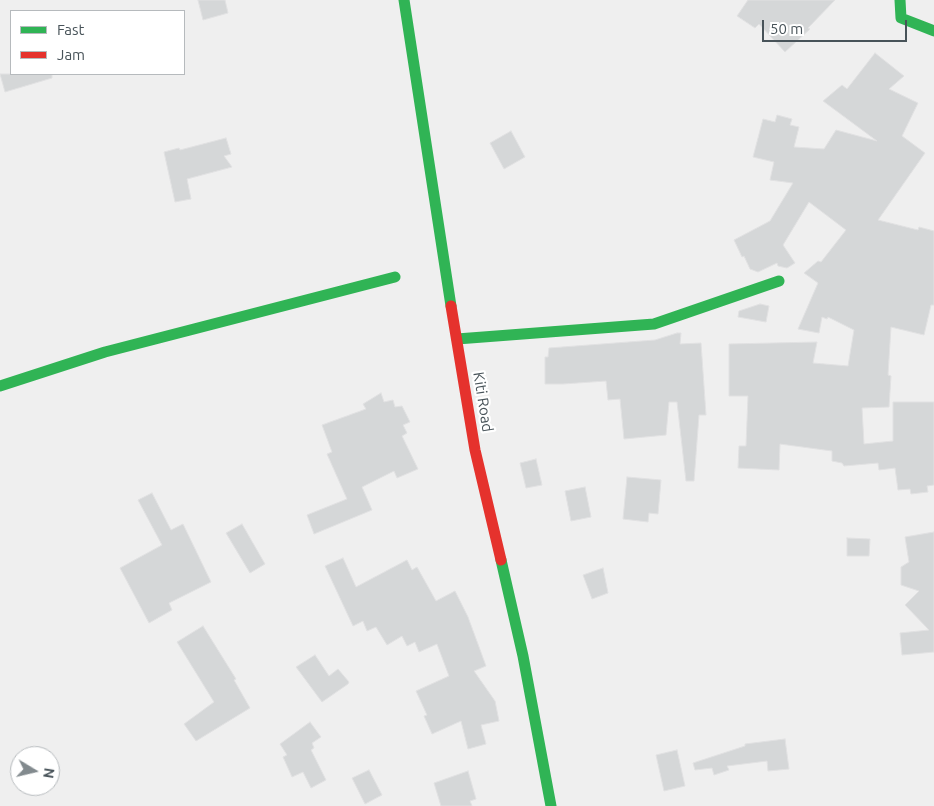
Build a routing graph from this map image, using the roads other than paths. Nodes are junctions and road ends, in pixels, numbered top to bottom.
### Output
1 (404, 0) edge
2 (900, 0) edge
3 (934, 31) edge
4 (395, 277) dead end
5 (779, 281) dead end
6 (457, 339) junction
7 (0, 386) edge
8 (551, 806) edge

1 - 6 street, Kiti Road
2 - 3 street
4 - 7 street
5 - 6 street
6 - 8 street, Kiti Road

